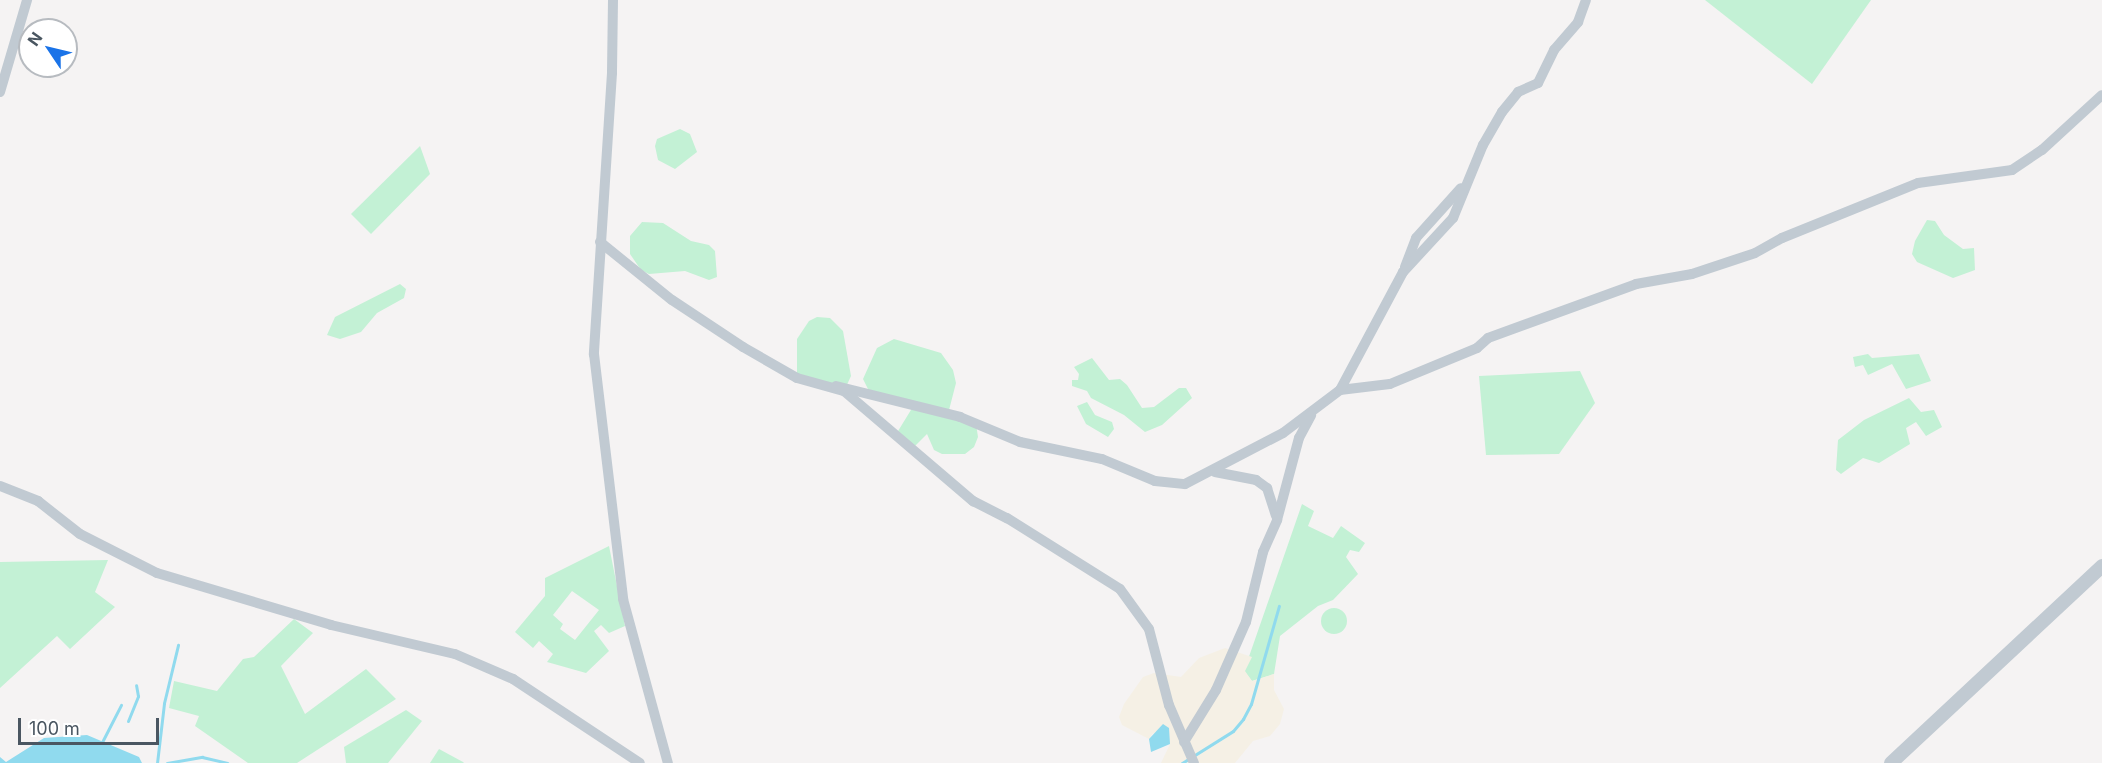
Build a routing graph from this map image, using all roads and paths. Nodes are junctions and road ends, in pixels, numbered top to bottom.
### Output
1 (27, 0) edge
2 (613, 0) edge
3 (1586, 0) edge
4 (0, 92) edge
5 (2102, 95) edge
6 (600, 242) junction
7 (836, 386) junction
8 (1340, 390) junction
9 (1313, 412) junction
10 (1214, 472) junction
11 (0, 486) edge
12 (1277, 520) junction
13 (2102, 566) edge
14 (1184, 742) junction
15 (640, 763) edge
16 (668, 763) edge
17 (1194, 763) edge
18 (1891, 763) edge

1 - 4 street
2 - 6 street
3 - 8 street
5 - 8 street
6 - 7 street
6 - 16 street
7 - 10 street
7 - 14 street
8 - 9 street
9 - 10 street
9 - 12 street
10 - 12 street
11 - 15 street
12 - 14 street
13 - 18 street
14 - 17 street

